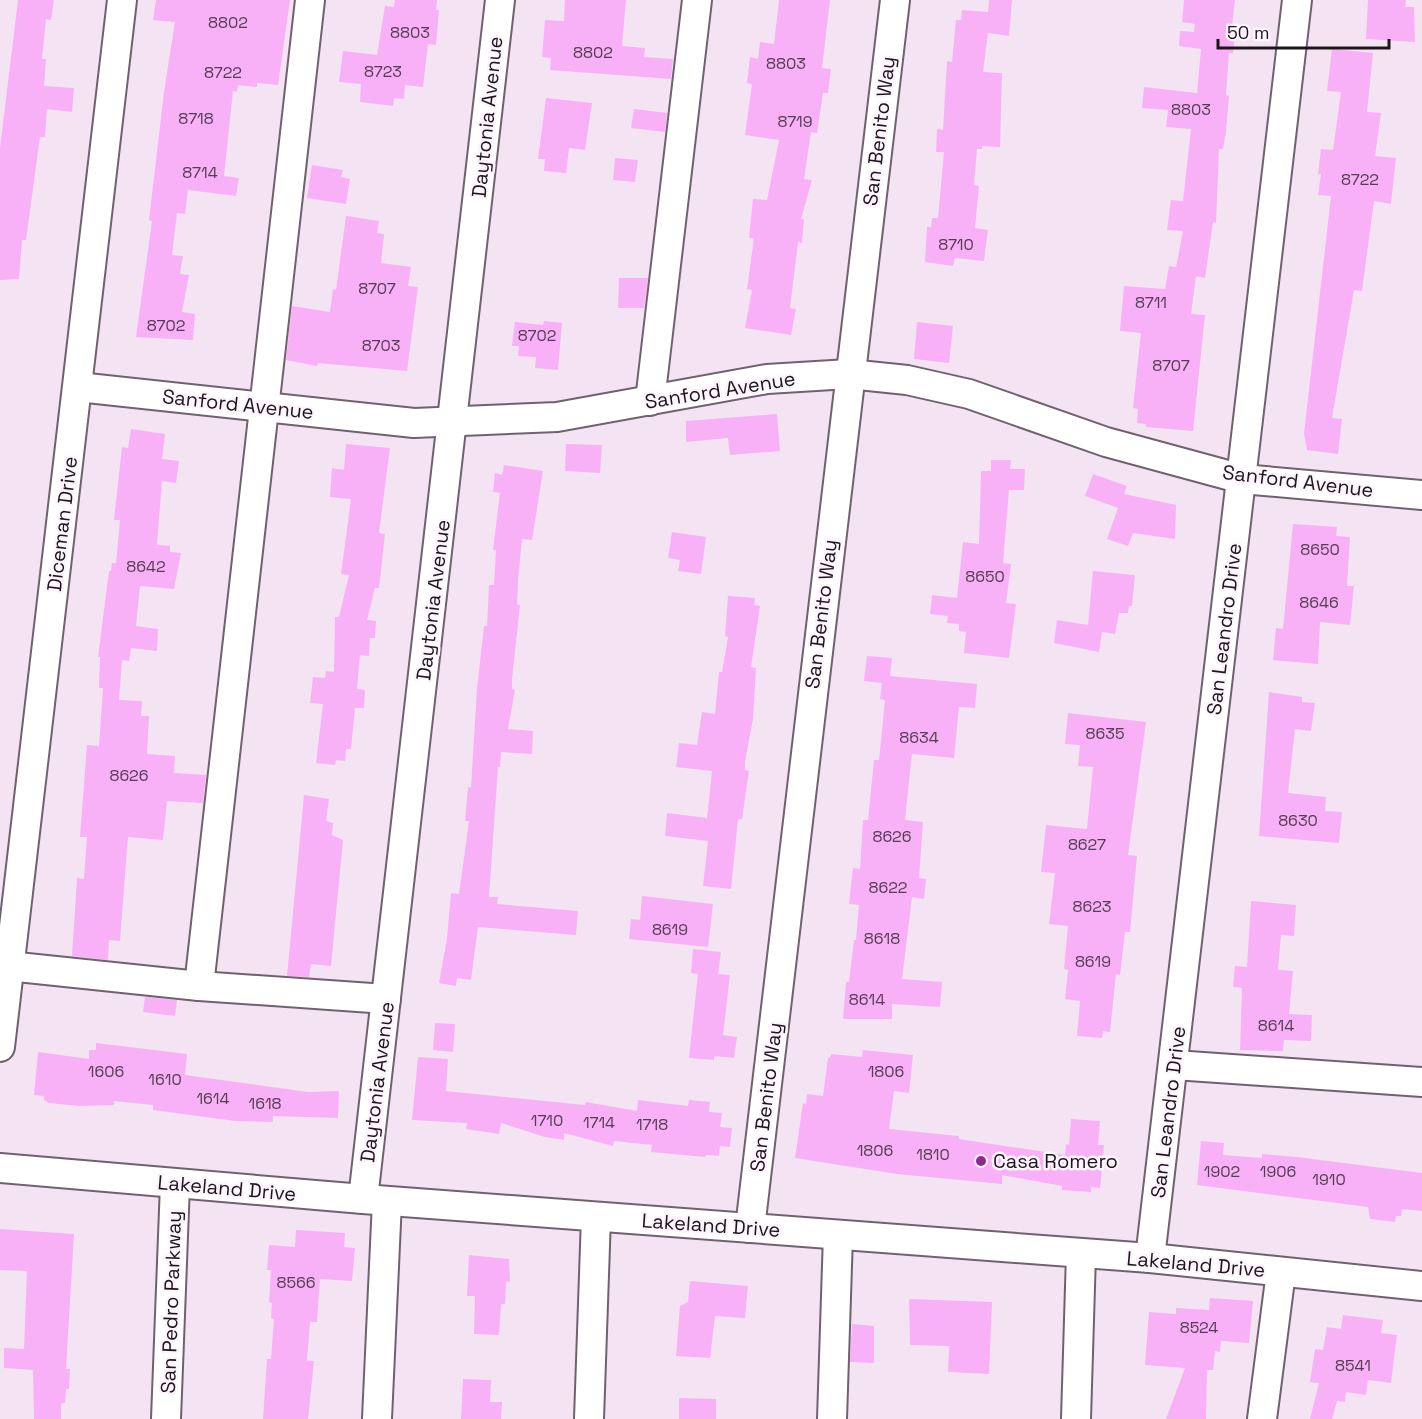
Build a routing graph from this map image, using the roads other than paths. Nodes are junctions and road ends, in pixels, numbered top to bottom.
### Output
1 (122, 0) edge
2 (310, 0) edge
3 (500, 0) edge
4 (697, 0) edge
5 (895, 0) edge
6 (1296, 0) edge
7 (849, 374) junction
8 (78, 387) junction
9 (650, 401) junction
10 (264, 407) junction
11 (453, 423) junction
12 (1242, 479) junction
13 (1422, 495) edge
14 (8, 966) junction
15 (199, 986) junction
16 (386, 999) junction
17 (0, 1047) edge
18 (1174, 1065) junction
19 (1422, 1082) edge
20 (0, 1168) edge
21 (175, 1184) junction
22 (375, 1200) junction
23 (596, 1217) junction
24 (750, 1228) junction
25 (838, 1235) junction
26 (1081, 1254) junction
27 (1150, 1258) junction
28 (1281, 1272) junction
29 (1422, 1286) edge
30 (166, 1419) edge
31 (377, 1419) edge
32 (589, 1419) edge
33 (832, 1419) edge
34 (1076, 1419) edge
35 (1262, 1419) edge

1 - 8 street, Diceman Drive
2 - 10 street
3 - 11 street, Daytonia Avenue
4 - 9 street
5 - 7 street, San Benito Way
6 - 12 street, San Leandro Drive
7 - 9 street, Sanford Avenue
7 - 12 street, Sanford Avenue
7 - 24 street, San Benito Way
8 - 10 street, Sanford Avenue
8 - 14 street, Diceman Drive
9 - 11 street, Sanford Avenue
10 - 11 street, Sanford Avenue
10 - 15 street
11 - 16 street, Daytonia Avenue
12 - 13 street, Sanford Avenue
12 - 18 street, San Leandro Drive
14 - 15 street
14 - 17 street, Diceman Drive
15 - 16 street
16 - 22 street, Daytonia Avenue
18 - 19 street
18 - 27 street, San Leandro Drive
20 - 21 street, Lakeland Drive
21 - 22 street, Lakeland Drive
21 - 30 street, San Pedro Parkway
22 - 23 street, Lakeland Drive
22 - 31 street, Daytonia Avenue
23 - 24 street, Lakeland Drive
23 - 32 street
24 - 25 street, Lakeland Drive
25 - 26 street, Lakeland Drive
25 - 33 street
26 - 27 street, Lakeland Drive
26 - 34 street
27 - 28 street, Lakeland Drive
28 - 29 street, Lakeland Drive
28 - 35 street

